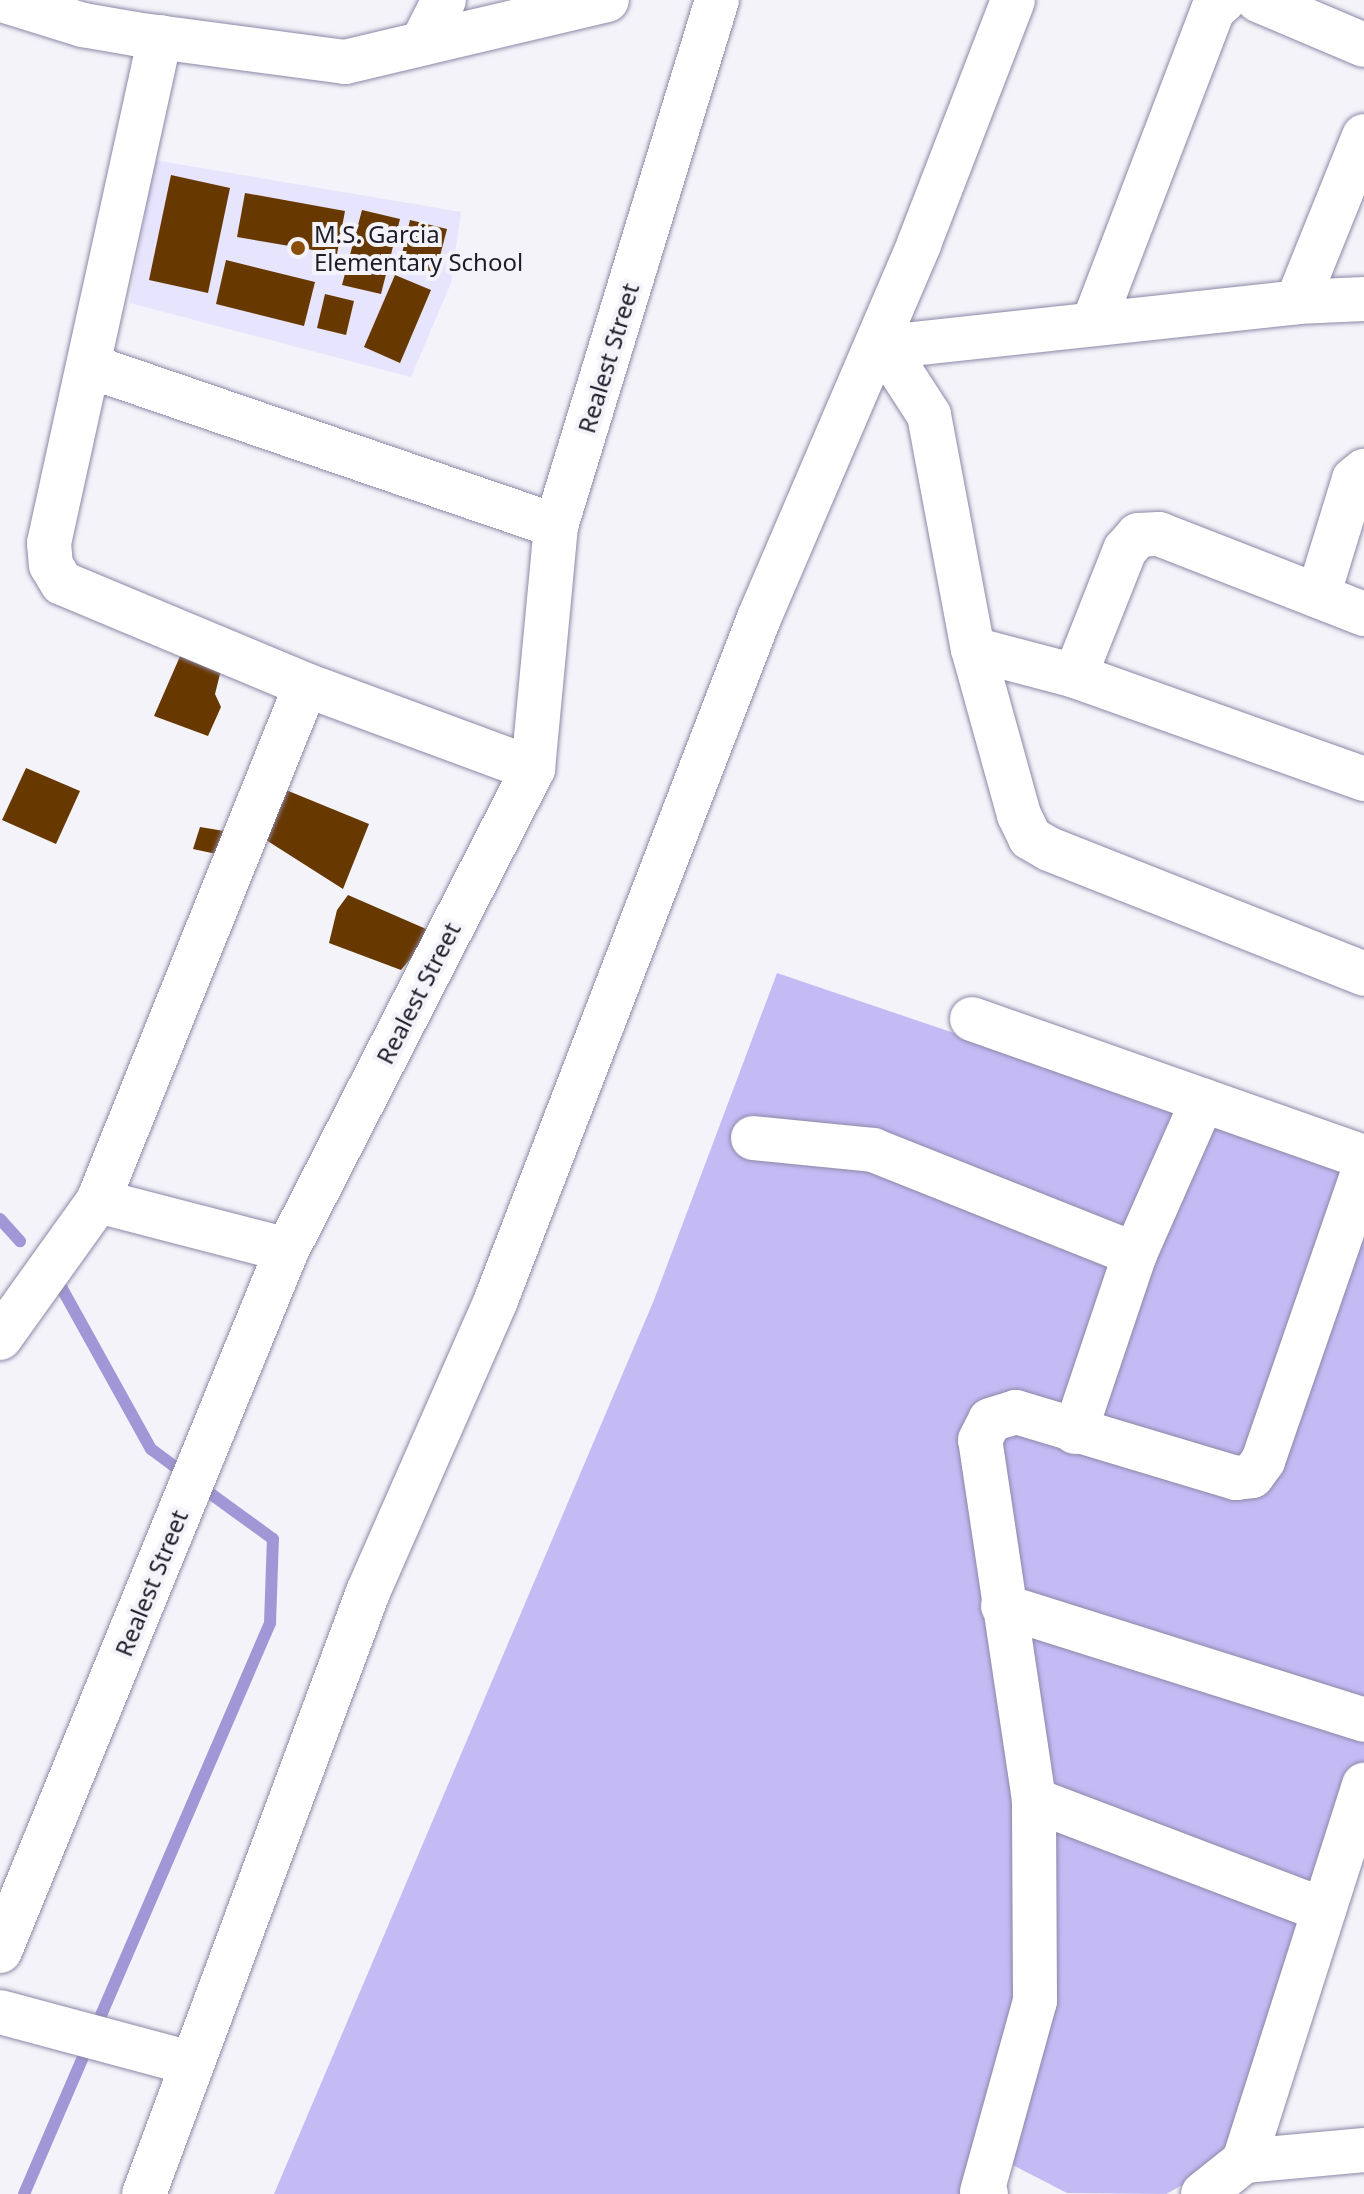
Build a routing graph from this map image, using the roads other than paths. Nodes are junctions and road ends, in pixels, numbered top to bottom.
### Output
1 (2, 0) edge
2 (444, 0) edge
3 (607, 0) edge
4 (717, 0) edge
5 (1013, 0) edge
6 (1224, 0) edge
7 (1258, 0) edge
8 (149, 24) edge
9 (422, 43) junction
10 (1364, 45) edge
11 (1364, 136) edge
12 (1364, 299) edge
13 (1297, 302) junction
14 (1093, 324) junction
15 (883, 340) junction
16 (89, 366) junction
17 (1364, 471) edge
18 (556, 526) junction
19 (1318, 596) junction
20 (1364, 614) edge
21 (973, 649) junction
22 (1075, 676) junction
23 (306, 685) junction
24 (533, 769) junction
25 (1364, 779) edge
26 (1364, 974) edge
27 (972, 1019) dead end
28 (1203, 1100) junction
29 (753, 1138) dead end
30 (1364, 1157) edge
31 (1364, 1170) edge
32 (98, 1201) junction
33 (287, 1250) junction
34 (1135, 1254) junction
35 (0, 1338) edge
36 (1075, 1432) junction
37 (1003, 1606) junction
38 (1364, 1720) edge
39 (1364, 1785) edge
40 (1034, 1800) junction
41 (1324, 1910) junction
42 (0, 1951) edge
43 (0, 2012) edge
44 (190, 2063) junction
45 (1364, 2150) edge
46 (1244, 2161) junction
47 (144, 2194) edge
48 (986, 2194) edge
49 (1203, 2194) edge

1 - 8 street
2 - 9 street
3 - 9 street
4 - 18 street, Realest Street
5 - 15 street
6 - 14 street
7 - 10 street
8 - 9 street
8 - 16 street
11 - 13 street
12 - 13 street
13 - 14 street
14 - 15 street
15 - 21 street
15 - 44 street
16 - 18 street
16 - 23 street
17 - 19 street
18 - 24 street, Realest Street
19 - 20 street
19 - 22 street
21 - 22 street
21 - 26 street
22 - 25 street
23 - 24 street
23 - 32 street
24 - 33 street, Realest Street
27 - 28 street
28 - 30 street
28 - 34 street
29 - 34 street
31 - 36 street
32 - 33 street
32 - 35 street
33 - 42 street, Realest Street
34 - 36 street
36 - 37 street
37 - 38 street
37 - 40 street
39 - 41 street
40 - 41 street
40 - 48 street
41 - 46 street
43 - 44 street
44 - 47 street
45 - 46 street
46 - 49 street

